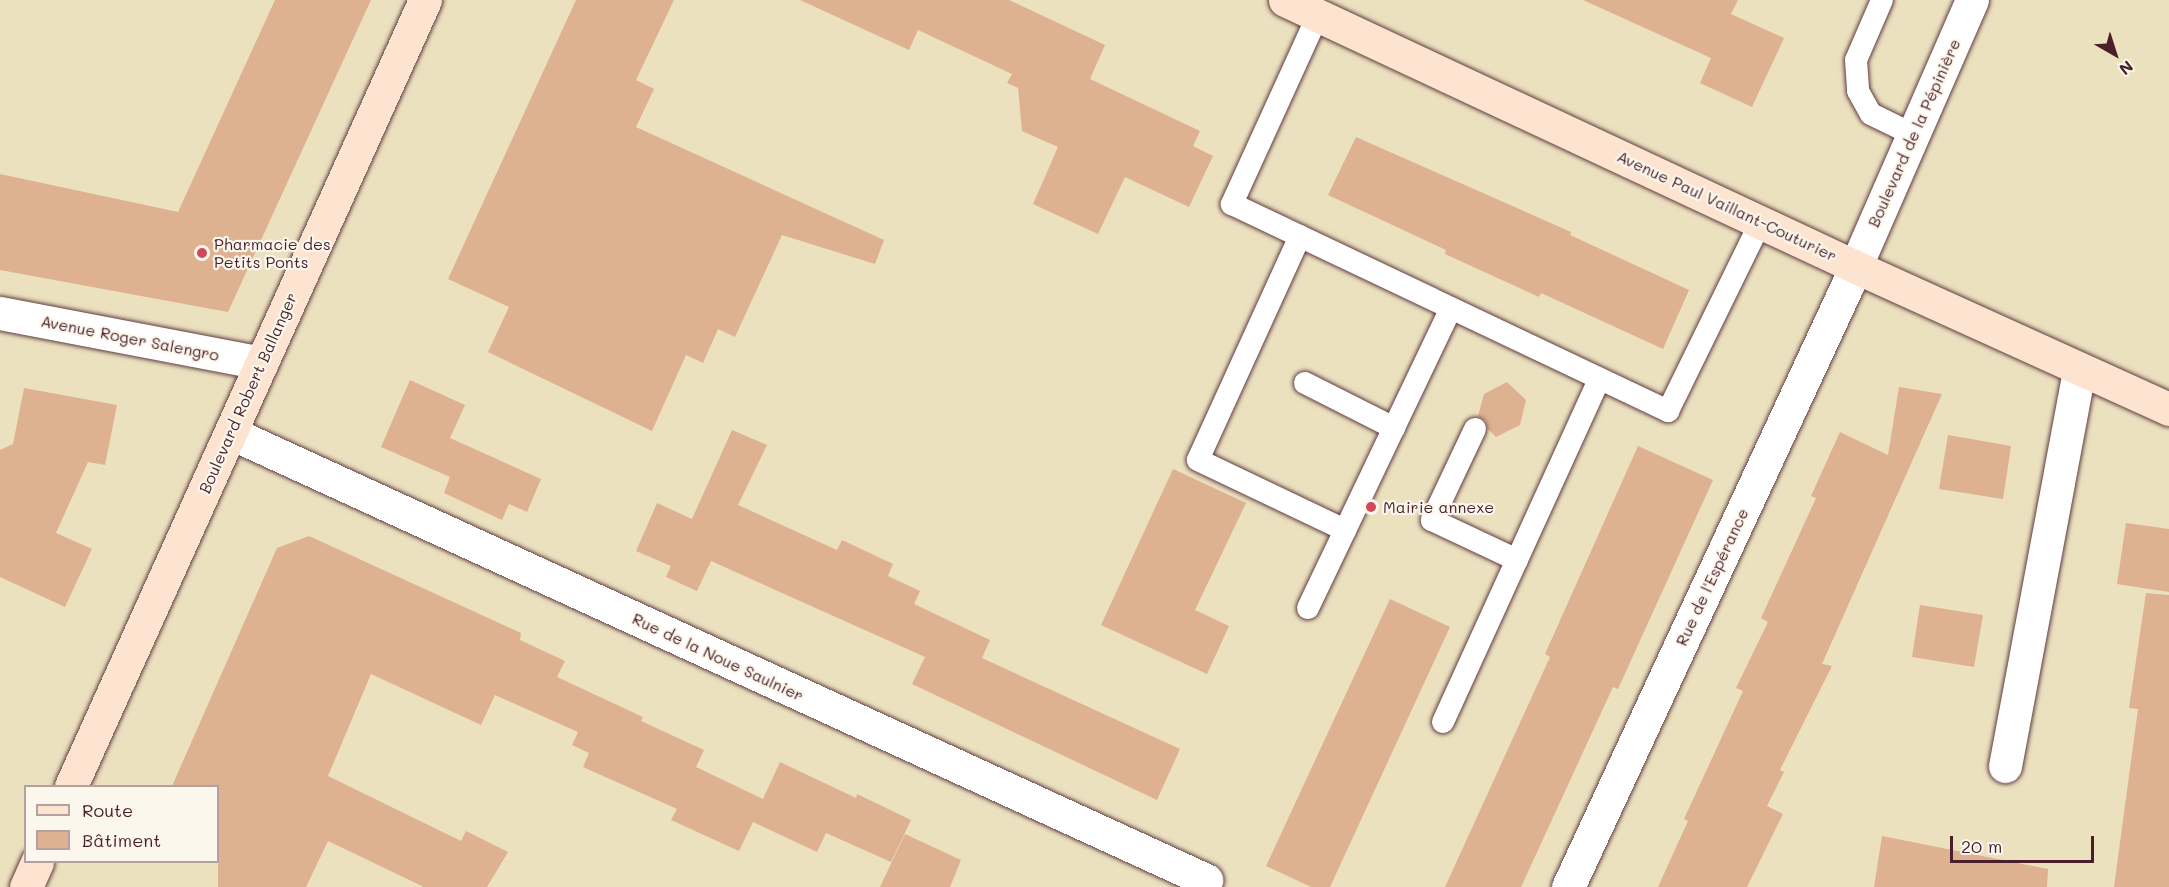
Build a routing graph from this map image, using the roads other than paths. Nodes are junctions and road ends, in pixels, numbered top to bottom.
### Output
1 (425, 0) edge
2 (1285, 0) edge
3 (1882, 0) edge
4 (1972, 0) edge
5 (1318, 15) junction
6 (1914, 135) junction
7 (1761, 221) junction
8 (1300, 236) junction
9 (1856, 267) junction
10 (1451, 309) junction
11 (0, 312) edge
12 (261, 363) junction
13 (2079, 369) junction
14 (1599, 379) junction
15 (1305, 383) dead end
16 (2169, 409) edge
17 (1394, 428) junction
18 (1475, 429) dead end
19 (231, 433) junction
20 (1345, 530) junction
21 (1517, 560) junction
22 (1308, 608) dead end
23 (1443, 722) dead end
24 (2005, 766) dead end
25 (71, 785) edge
26 (36, 863) edge
27 (1206, 880) dead end
28 (26, 887) edge
29 (1568, 887) edge

1 - 12 street, Boulevard Robert Ballanger
2 - 5 street, Avenue Paul Vaillant-Couturier
3 - 6 lane
4 - 6 street, Boulevard de la Pépinière
5 - 7 street, Avenue Paul Vaillant-Couturier
5 - 8 lane
6 - 9 street, Boulevard de la Pépinière
7 - 9 street, Avenue Paul Vaillant-Couturier
7 - 14 lane
8 - 10 lane
8 - 20 lane
9 - 13 street, Avenue Paul Vaillant-Couturier
9 - 29 street, Rue de l'Espérance
10 - 14 lane
10 - 17 lane
11 - 12 street, Avenue Roger Salengro
12 - 19 street, Boulevard Robert Ballanger
13 - 16 street, Avenue Paul Vaillant-Couturier
13 - 24 street
14 - 21 lane
15 - 17 lane
17 - 20 lane
18 - 21 lane
19 - 25 street, Boulevard Robert Ballanger
19 - 27 street, Rue de la Noue Saulnier
20 - 22 lane
21 - 23 lane
26 - 28 street

